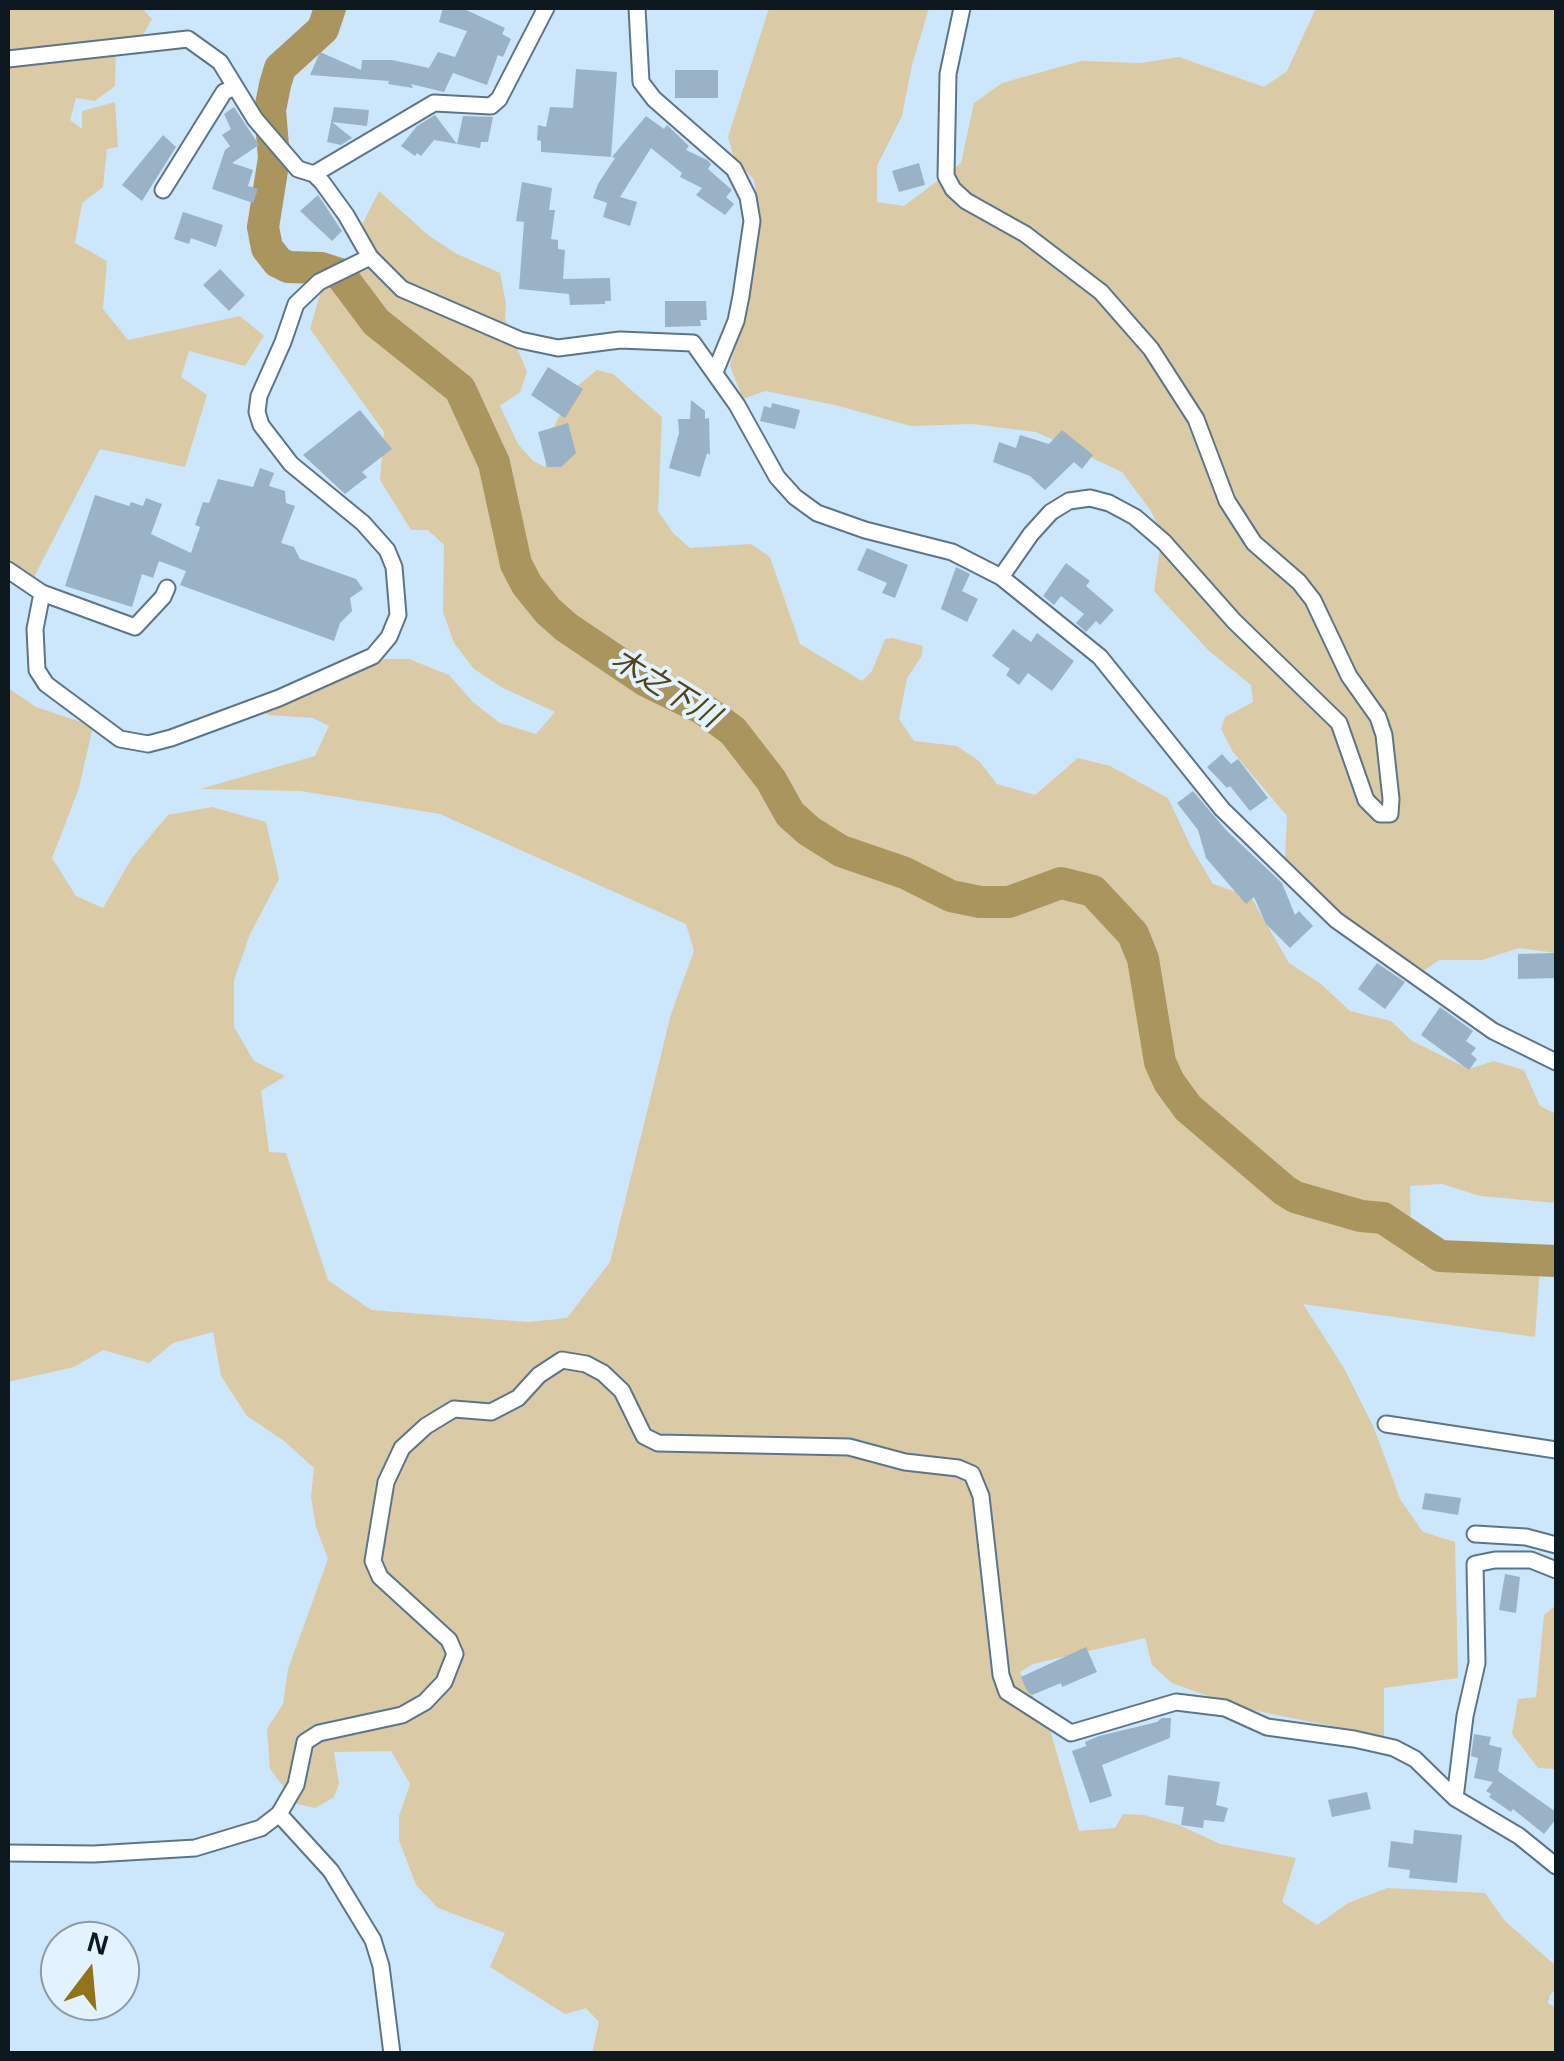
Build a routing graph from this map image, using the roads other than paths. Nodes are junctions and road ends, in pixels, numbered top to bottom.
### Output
1 (546, 8) edge
2 (637, 8) edge
3 (962, 8) edge
4 (8, 59) edge
5 (235, 87) junction
6 (314, 174) junction
7 (164, 190) dead end
8 (366, 259) junction
9 (715, 372) junction
10 (8, 570) edge
11 (1000, 577) junction
12 (167, 588) dead end
13 (42, 592) junction
14 (1556, 1062) edge
15 (1386, 1424) dead end
16 (1556, 1450) edge
17 (1476, 1534) dead end
18 (1556, 1545) edge
19 (1556, 1570) edge
20 (1455, 1798) junction
21 (279, 1814) junction
22 (8, 1853) edge
23 (1556, 1866) edge
24 (392, 2054) edge

1 - 6 street
2 - 9 street
3 - 11 street
4 - 5 street
5 - 6 street
5 - 7 street
6 - 8 street
8 - 9 street
8 - 13 street
9 - 11 street
10 - 13 street
11 - 14 street
12 - 13 street
15 - 16 street
17 - 18 street
19 - 20 street
20 - 21 street
20 - 23 street
21 - 22 street
21 - 24 street

